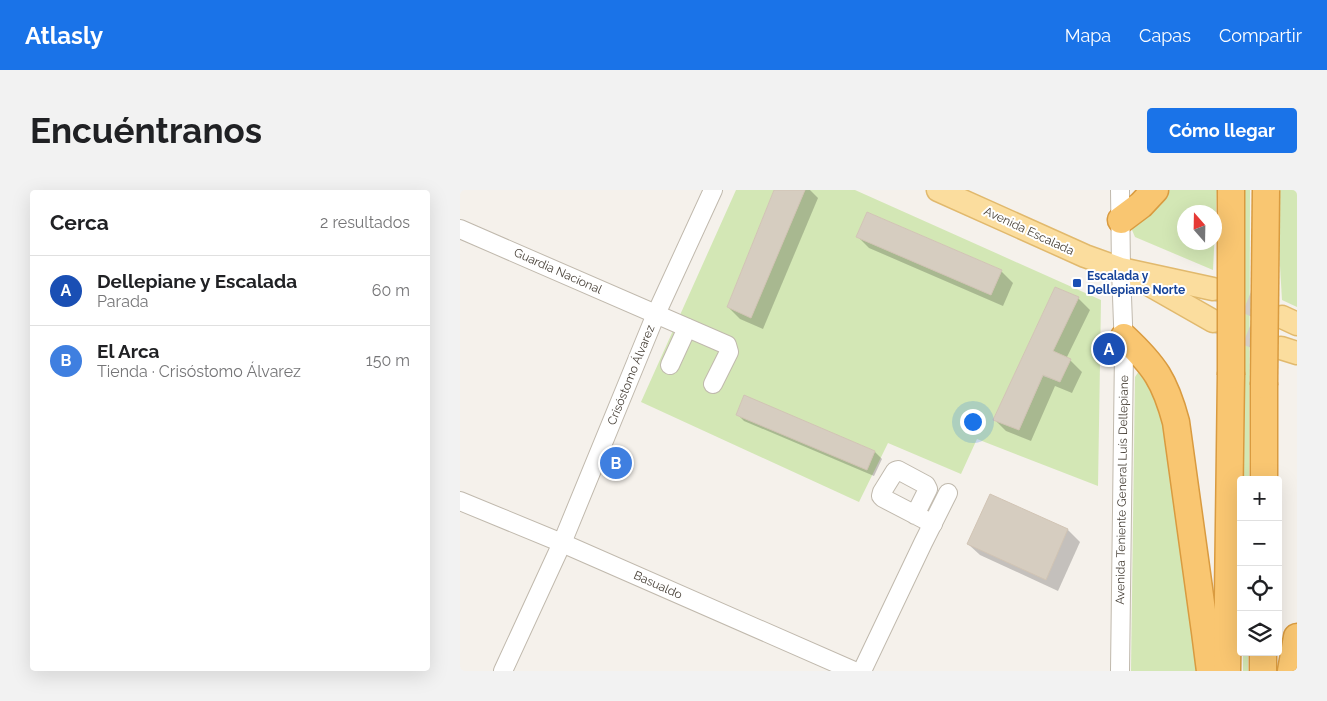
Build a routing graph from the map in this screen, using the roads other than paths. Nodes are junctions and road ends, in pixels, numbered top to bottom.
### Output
1 (713, 190) edge
2 (940, 190) edge
3 (1120, 190) edge
4 (1156, 190) edge
5 (1231, 190) edge
6 (1266, 190) edge
7 (1120, 220) junction
8 (460, 229) edge
9 (1121, 269) junction
10 (1213, 289) tunnel mouth
11 (656, 314) junction
12 (1212, 321) tunnel mouth
13 (687, 328) junction
14 (1124, 336) junction
15 (670, 365) dead end
16 (713, 384) dead end
17 (1264, 476) edge
18 (948, 493) dead end
19 (460, 501) edge
20 (915, 515) dead end
21 (933, 524) junction
22 (562, 543) junction
23 (1297, 638) edge
24 (1263, 656) edge
25 (503, 671) edge
26 (854, 671) edge
27 (862, 671) edge
28 (1120, 671) edge
29 (1210, 671) edge
30 (1228, 671) edge
31 (1263, 671) edge
32 (1291, 671) edge

1 - 11 street, Crisóstomo Álvarez
2 - 9 main road, Avenida Escalada
3 - 7 street, Avenida Teniente General Luís Dellepiane
4 - 7 highway
5 - 30 highway, bridge
6 - 17 highway, bridge
7 - 9 street, Avenida Teniente General Luís Dellepiane
8 - 11 street, Guardia Nacional
9 - 10 main road, Avenida Escalada
9 - 12 main road, Avenida Escalada
9 - 14 street, Avenida Teniente General Luís Dellepiane
11 - 13 street, Guardia Nacional
11 - 22 street, Crisóstomo Álvarez
13 - 15 street
13 - 16 street, Guardia Nacional
14 - 28 street, Avenida Teniente General Luís Dellepiane
14 - 29 highway
18 - 21 street
19 - 22 street, Basualdo
20 - 21 street
21 - 27 street
22 - 25 street, Crisóstomo Álvarez
22 - 26 street, Basualdo
23 - 32 highway
24 - 31 highway

